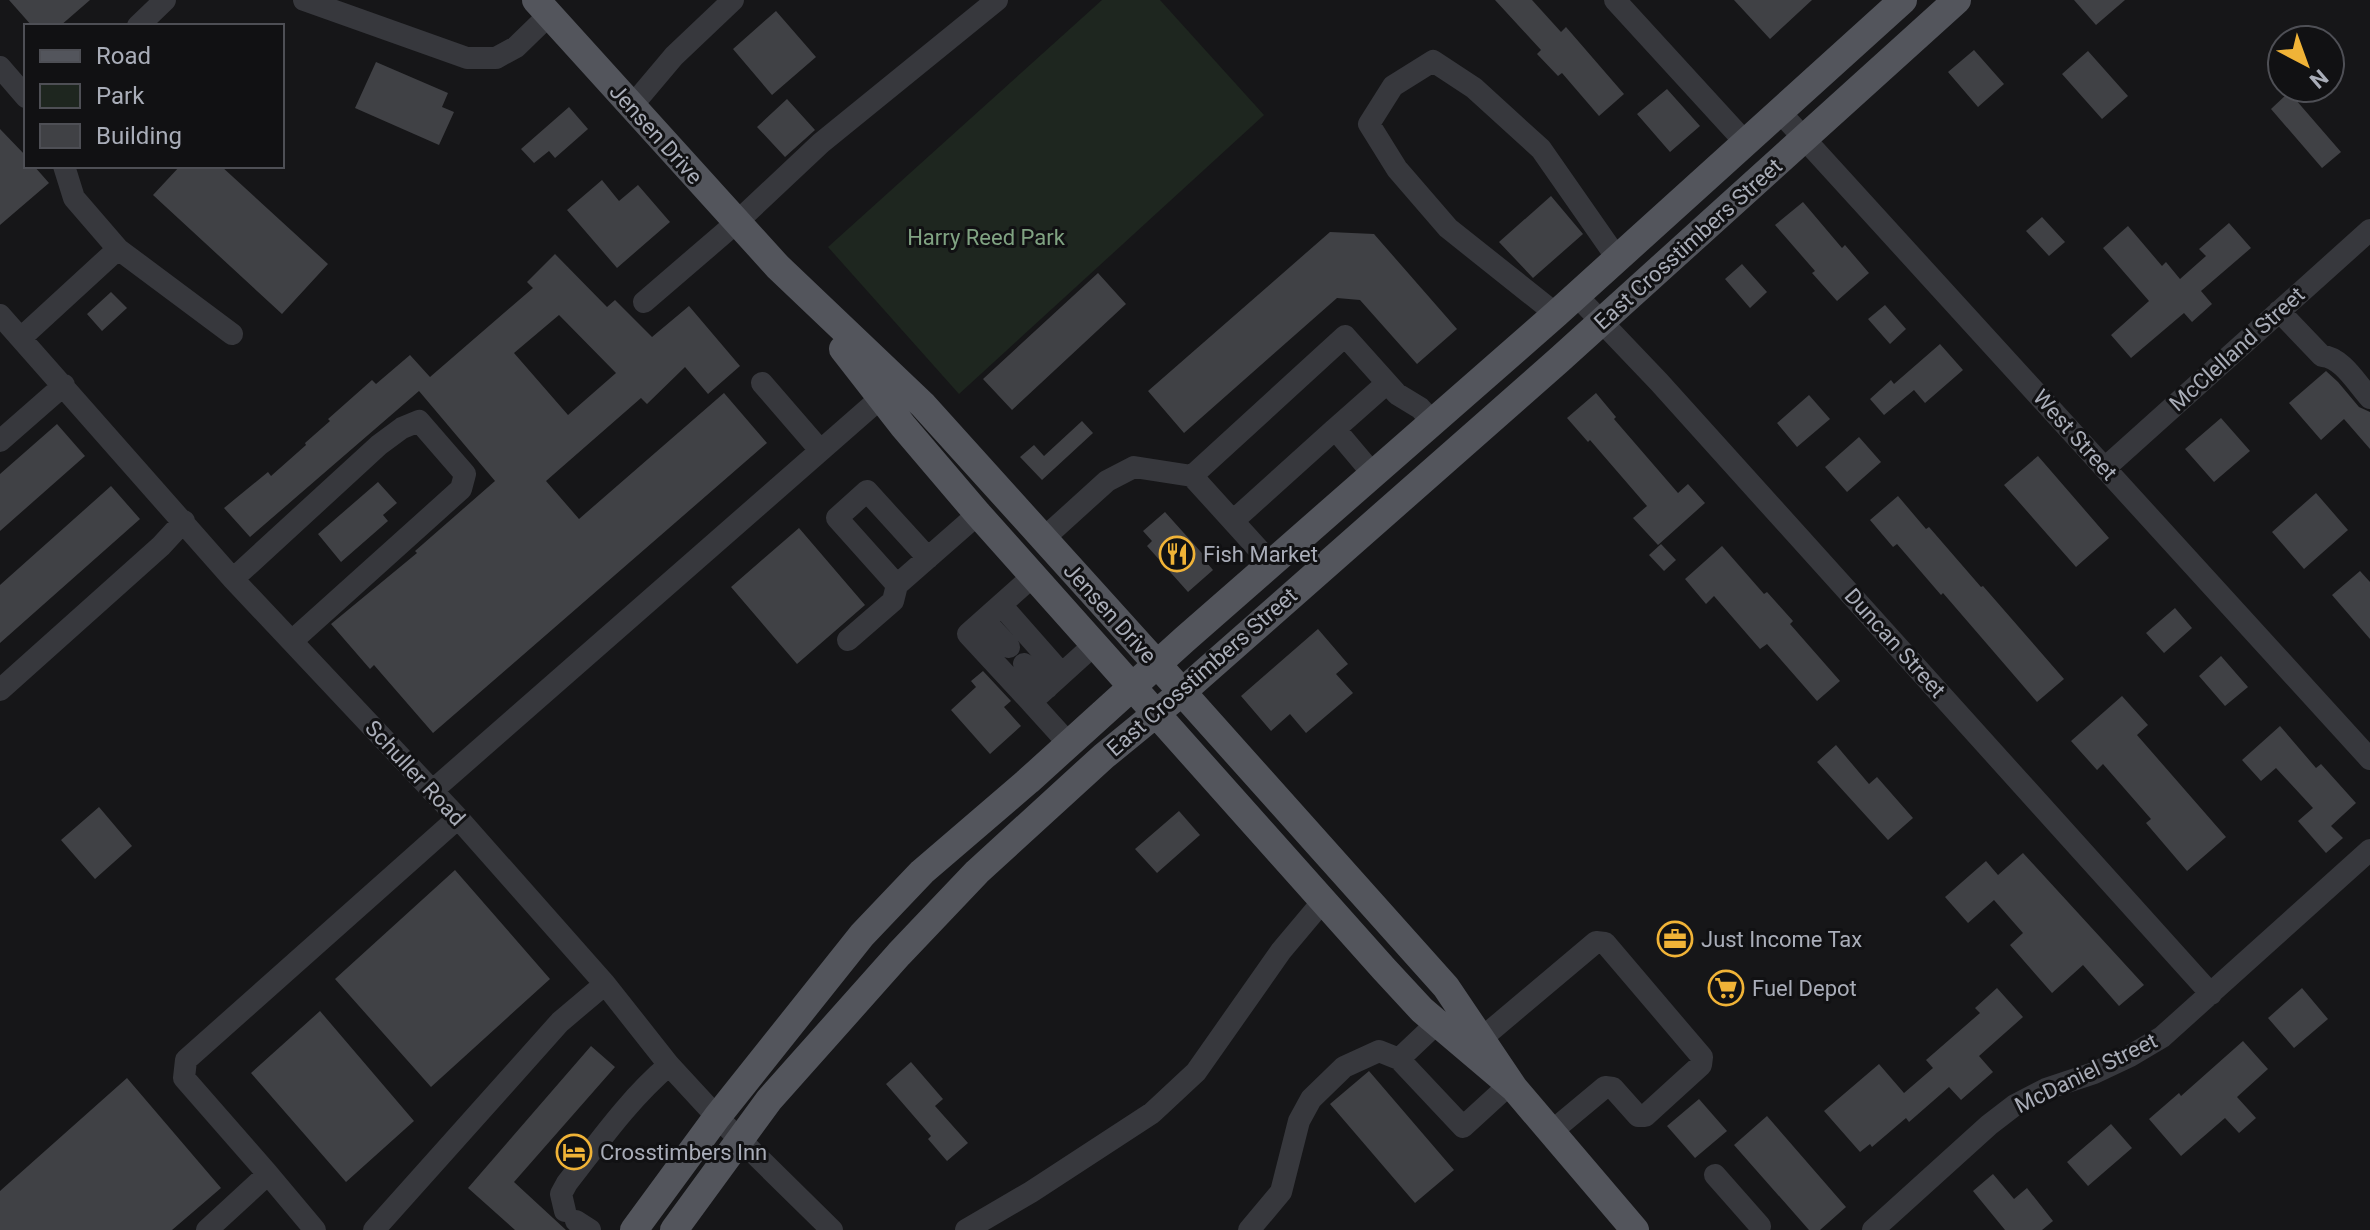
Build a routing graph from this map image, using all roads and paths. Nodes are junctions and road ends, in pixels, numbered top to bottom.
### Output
1 (165, 0) edge
2 (304, 0) edge
3 (733, 0) edge
4 (997, 0) edge
5 (1615, 0) edge
6 (1903, 0) edge
7 (1957, 0) edge
8 (543, 8) edge
9 (140, 24) edge
10 (0, 67) edge
11 (24, 95) edge
12 (631, 107) junction
13 (1779, 111) junction
14 (1804, 138) junction
15 (1745, 142) junction
16 (65, 168) edge
17 (737, 222) junction
18 (2370, 230) edge
19 (118, 249) junction
20 (1617, 258) junction
21 (1576, 295) junction
22 (644, 302) dead end
23 (2279, 311) junction
24 (1556, 314) junction
25 (0, 315) edge
26 (1601, 321) junction
27 (232, 334) dead end
28 (21, 338) junction
29 (762, 383) dead end
30 (1387, 383) junction
31 (64, 385) junction
32 (890, 390) junction
33 (2370, 398) edge
34 (1433, 422) junction
35 (1335, 429) junction
36 (0, 441) edge
37 (820, 450) junction
38 (1457, 450) junction
39 (2105, 468) junction
40 (1373, 474) junction
41 (1192, 476) junction
42 (978, 514) junction
43 (184, 521) junction
44 (1233, 521) junction
45 (1043, 539) junction
46 (928, 558) junction
47 (1271, 563) junction
48 (1033, 576) junction
49 (233, 579) junction
50 (897, 585) junction
51 (992, 613) junction
52 (848, 640) dead end
53 (292, 641) junction
54 (1095, 644) junction
55 (1157, 664) junction
56 (1133, 686) junction
57 (1047, 688) junction
58 (0, 690) edge
59 (1181, 693) junction
60 (1156, 713) junction
61 (1069, 744) junction
62 (2370, 759) edge
63 (432, 791) junction
64 (458, 818) junction
65 (2370, 850) edge
66 (1323, 901) junction
67 (869, 928) junction
68 (1410, 947) junction
69 (893, 960) junction
70 (1384, 969) junction
71 (605, 984) junction
72 (2211, 994) junction
73 (1437, 1023) junction
74 (1482, 1038) junction
75 (1399, 1059) junction
76 (669, 1065) junction
77 (1512, 1086) junction
78 (717, 1117) junction
79 (1551, 1132) junction
80 (740, 1139) junction
81 (268, 1174) junction
82 (1715, 1175) dead end
83 (577, 1220) edge
84 (1760, 1229) edge
85 (207, 1230) edge
86 (315, 1230) edge
87 (374, 1230) edge
88 (634, 1230) edge
89 (674, 1230) edge
90 (832, 1230) edge
91 (966, 1230) edge
92 (1249, 1230) edge
93 (1635, 1230) edge
94 (1873, 1230) edge

1 - 9 street
2 - 8 street
3 - 12 street
4 - 17 street
5 - 15 street
6 - 13 main road, East Crosstimbers Street
7 - 14 main road, East Crosstimbers Street
8 - 12 main road, Jensen Drive
10 - 11 street
12 - 17 main road, Jensen Drive
13 - 14 street, West Street
13 - 15 main road, East Crosstimbers Street
14 - 26 main road, East Crosstimbers Street
14 - 39 street, West Street
15 - 20 main road, East Crosstimbers Street
16 - 19 street
17 - 22 street
17 - 32 main road, Jensen Drive
18 - 23 street, McClelland Street
19 - 27 street
19 - 28 street
20 - 21 main road, East Crosstimbers Street
20 - 24 street
21 - 24 main road, East Crosstimbers Street
21 - 26 street, Duncan Street
23 - 33 street
23 - 39 street, McClelland Street
24 - 34 main road, East Crosstimbers Street
25 - 28 street, Schuller Road
26 - 38 main road, East Crosstimbers Street
26 - 72 street, Duncan Street
28 - 31 street, Schuller Road
29 - 37 street
30 - 34 street
30 - 35 street
30 - 41 street
31 - 36 street
31 - 43 street, Schuller Road
32 - 37 street
32 - 42 main road, Jensen Drive
32 - 45 main road, Jensen Drive
34 - 38 main road
34 - 40 main road, East Crosstimbers Street
35 - 40 street
35 - 44 street
37 - 63 street
38 - 59 main road, East Crosstimbers Street
39 - 62 street, West Street
40 - 47 main road, East Crosstimbers Street
41 - 44 street
41 - 45 street
42 - 46 street
42 - 48 main road, Jensen Drive
43 - 49 street, Schuller Road
43 - 58 street
44 - 47 street
45 - 55 main road, Jensen Drive
46 - 50 street
46 - 50 street
47 - 55 main road, East Crosstimbers Street
48 - 51 street
48 - 54 main road, Jensen Drive
49 - 53 street, Schuller Road
49 - 53 street
50 - 52 street
51 - 57 street
51 - 57 street
51 - 57 street
53 - 63 street, Schuller Road
54 - 56 main road, Jensen Drive
54 - 57 street
55 - 56 main road, East Crosstimbers Street
55 - 59 main road, Jensen Drive
56 - 60 main road, Jensen Drive
56 - 61 main road, East Crosstimbers Street
57 - 61 street
59 - 60 main road, East Crosstimbers Street
59 - 68 main road, Jensen Drive
60 - 66 main road, Jensen Drive
60 - 69 main road, East Crosstimbers Street
61 - 67 main road, East Crosstimbers Street
63 - 64 street, Schuller Road
64 - 71 street, Schuller Road
64 - 81 street
65 - 72 street, McDaniel Street
66 - 70 main road, Jensen Drive
66 - 91 street
67 - 69 main road
67 - 78 main road, East Crosstimbers Street
68 - 70 main road
68 - 74 main road, Jensen Drive
69 - 80 main road, East Crosstimbers Street
70 - 73 main road, Jensen Drive
71 - 76 street, Schuller Road
71 - 87 street
72 - 94 street, McDaniel Street
73 - 75 street
73 - 77 main road, Jensen Drive
74 - 77 main road, Jensen Drive
74 - 79 street
75 - 77 street
75 - 92 street
76 - 78 street, Schuller Road
76 - 83 street
77 - 79 main road, Jensen Drive
78 - 80 street, Schuller Road
78 - 88 main road, East Crosstimbers Street
79 - 93 main road, Jensen Drive
80 - 89 main road, East Crosstimbers Street
80 - 90 street, Schuller Road
81 - 85 street
81 - 86 street
82 - 84 street

